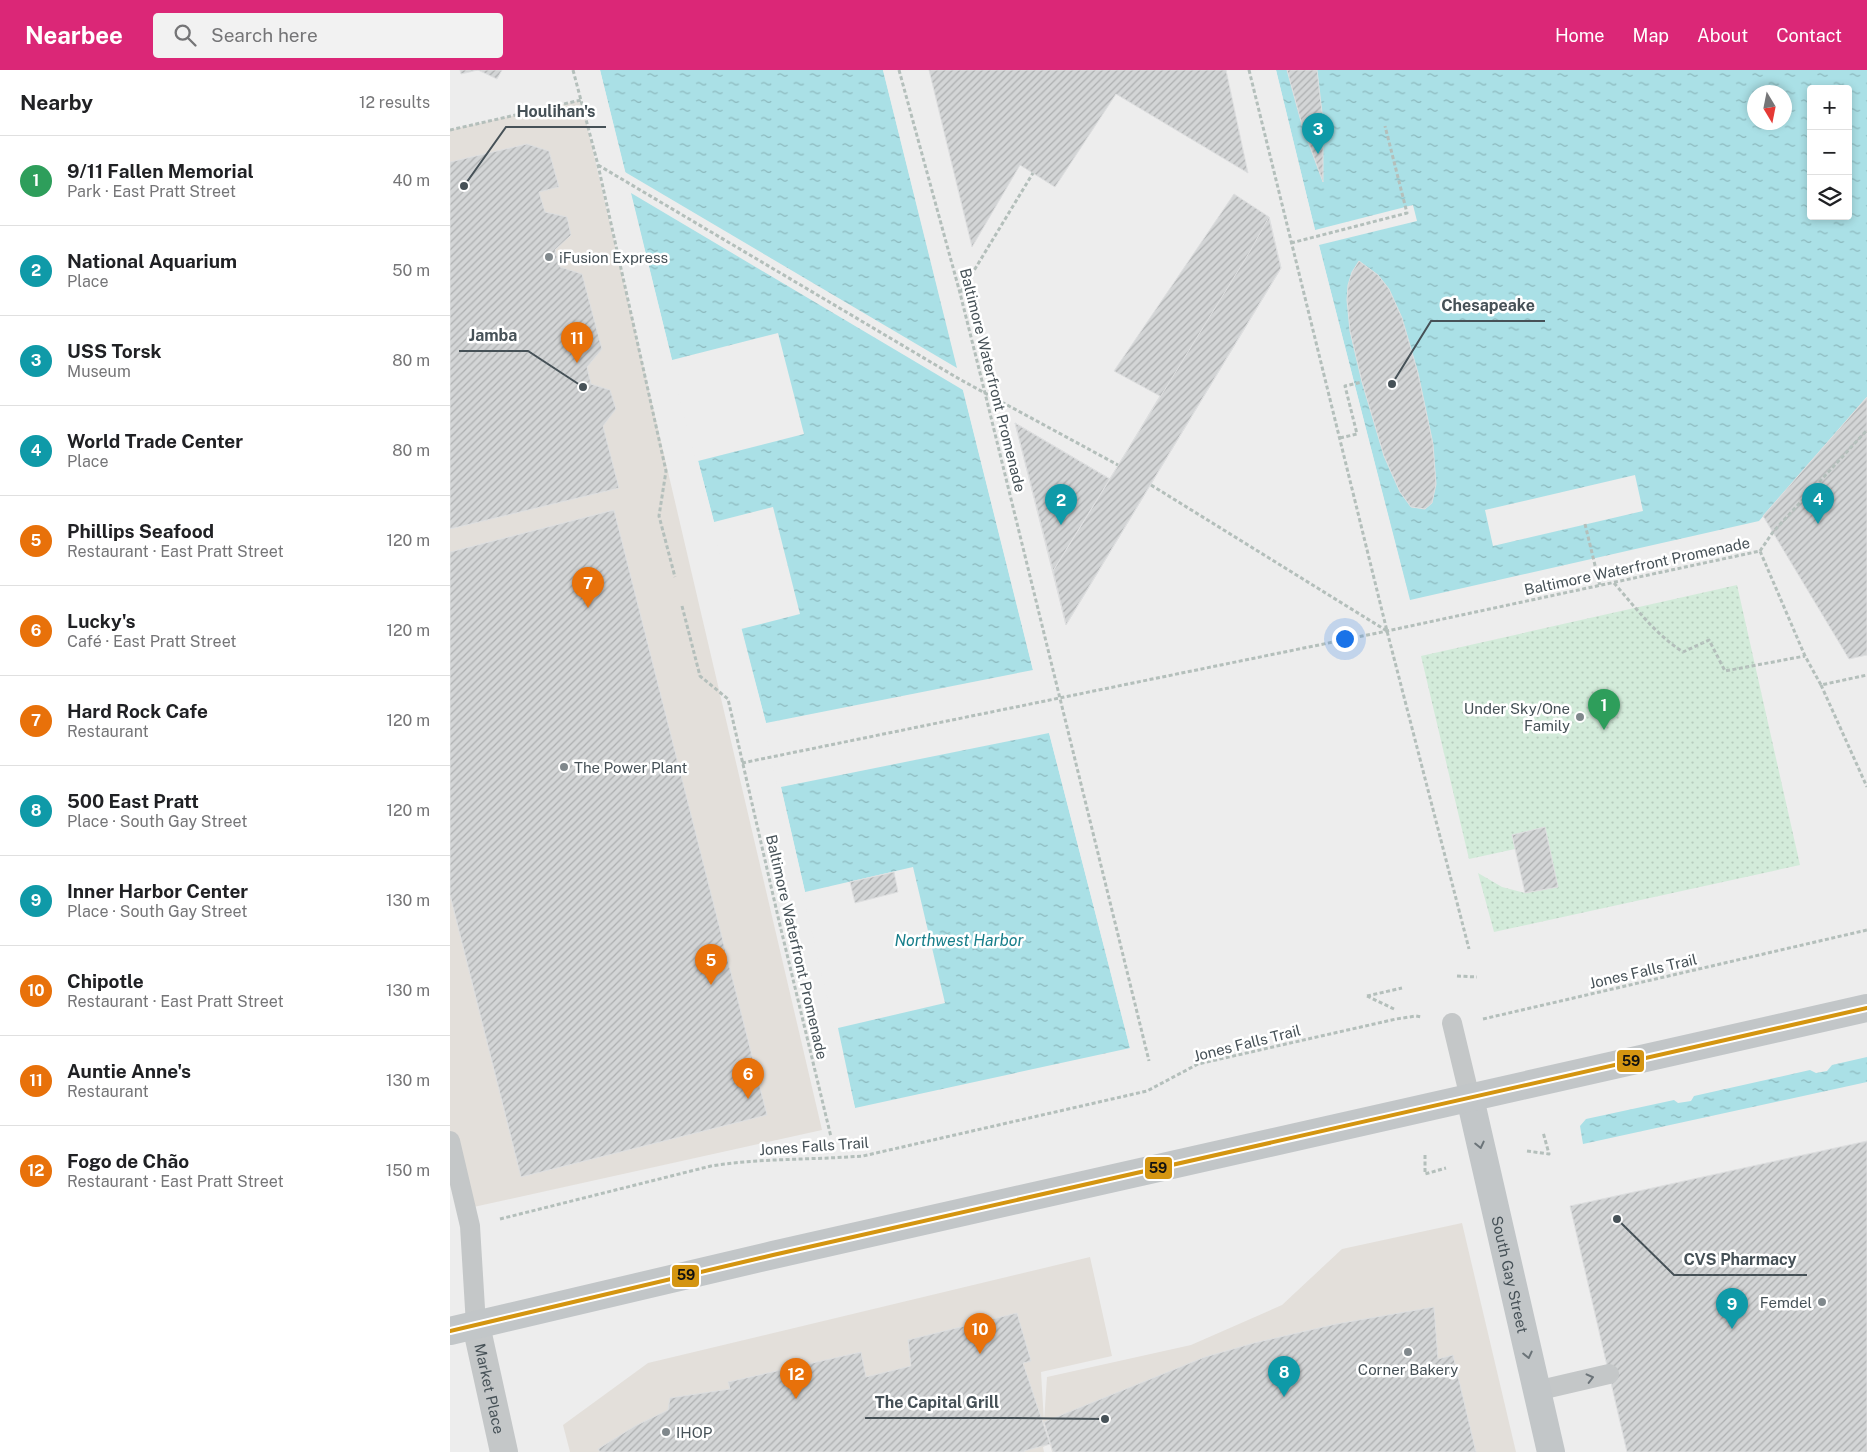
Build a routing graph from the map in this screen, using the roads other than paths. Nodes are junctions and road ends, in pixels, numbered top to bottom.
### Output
1 (1867, 1008) edge
2 (1452, 1023) road end
3 (1470, 1098) junction
4 (450, 1141) edge
5 (463, 1328) edge
6 (1608, 1374) dead end
7 (1536, 1390) junction
8 (504, 1452) edge
9 (1551, 1452) edge

1 - 3 main road
2 - 3 lane
3 - 5 main road
3 -> 7 main road, South Gay Street
4 - 5 lane
5 - 8 street, Market Place
7 -> 6 lane
7 - 9 main road, South Gay Street

